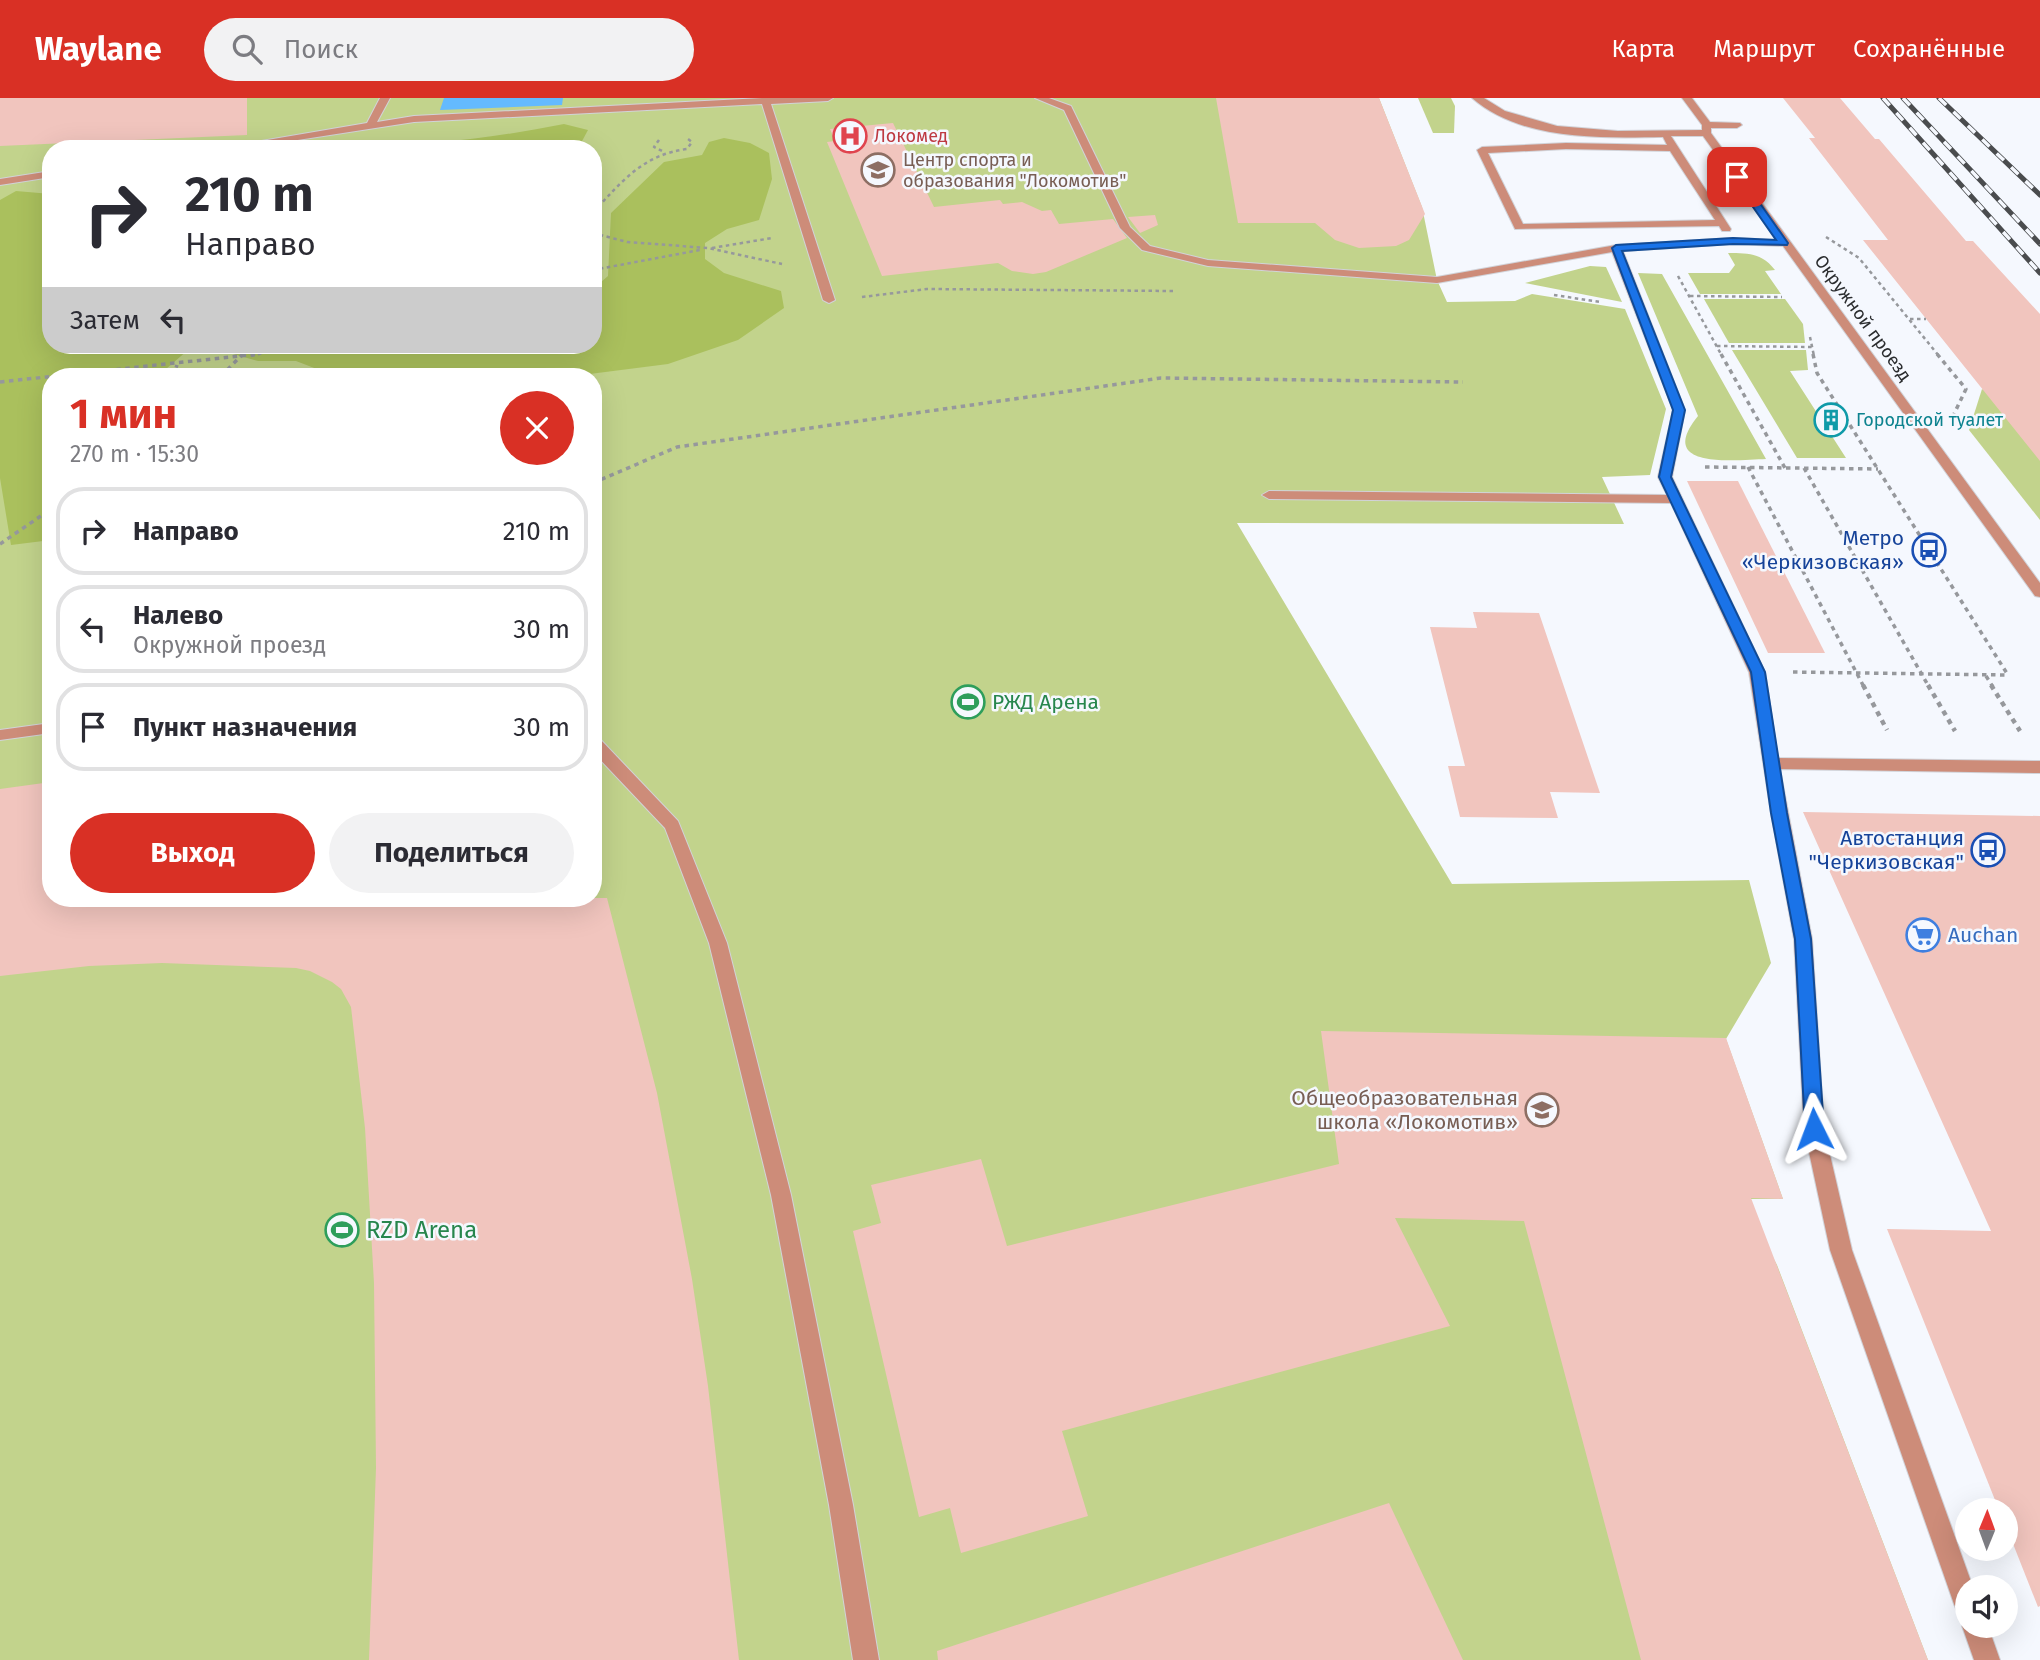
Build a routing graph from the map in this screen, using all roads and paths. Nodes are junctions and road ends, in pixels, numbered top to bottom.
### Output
1 (386, 98) edge
2 (828, 98) edge
3 (1040, 98) edge
4 (1477, 98) edge
5 (1688, 98) edge
6 (765, 100) junction
7 (371, 125) junction
8 (1737, 125) dead end
9 (1707, 129) junction
10 (1664, 133) junction
11 (683, 137) dead end
12 (667, 138) dead end
13 (276, 140) edge
14 (1674, 148) junction
15 (664, 152) junction
16 (42, 175) edge
17 (0, 182) edge
18 (602, 203) edge
19 (1722, 223) junction
20 (1816, 230) dead end
21 (807, 232) junction
22 (602, 235) edge
23 (1733, 241) junction
24 (1783, 243) junction
25 (1661, 246) junction
26 (708, 248) junction
27 (1616, 248) junction
28 (602, 268) edge
29 (821, 273) junction
30 (1186, 291) dead end
31 (1689, 296) junction
32 (1788, 297) dead end
33 (830, 300) joint
34 (1909, 319) junction
35 (1926, 319) dead end
36 (1717, 346) junction
37 (1813, 347) dead end
38 (244, 354) edge
39 (259, 354) edge
40 (241, 358) junction
41 (177, 365) junction
42 (146, 368) edge
43 (176, 368) edge
44 (230, 368) edge
45 (1817, 373) dead end
46 (42, 378) edge
47 (0, 382) edge
48 (1463, 382) dead end
49 (1950, 422) dead end
50 (1665, 466) junction
51 (1748, 467) junction
52 (1785, 468) junction
53 (1804, 468) junction
54 (1878, 469) junction
55 (602, 479) edge
56 (1269, 495) dead end
57 (1676, 499) junction
58 (42, 515) edge
59 (0, 544) edge
60 (2040, 593) edge
61 (1758, 672) junction
62 (1856, 673) junction
63 (1922, 674) junction
64 (1986, 675) junction
65 (42, 729) edge
66 (0, 735) edge
67 (2026, 741) dead end
68 (602, 751) edge
69 (1771, 763) junction
70 (1906, 765) junction
71 (1976, 766) junction
72 (2040, 768) edge
73 (1957, 1575) edge
74 (1979, 1638) edge
75 (866, 1660) edge
76 (1987, 1660) edge

1 - 7 street
2 - 6 street
3 - 27 street
4 - 10 street
5 - 9 street, Окружной проезд
6 - 7 street
6 - 21 street
7 - 13 street
8 - 9 street
9 - 10 street
9 - 24 street, Окружной проезд
10 - 14 street
11 - 15 path
12 - 15 path
14 - 19 street
14 - 19 street
15 - 18 path
16 - 17 street
19 - 23 street
20 - 34 path
21 - 26 path
21 - 29 street
22 - 26 path
23 - 24 street
23 - 25 street
24 - 60 street, Окружной проезд
25 - 27 street
25 - 31 path
26 - 28 path
26 - 29 path
27 - 50 street
29 - 33 street
30 - 33 path
31 - 32 path
31 - 36 path
34 - 35 path
34 - 49 path
36 - 37 path
36 - 52 path
38 - 40 path
39 - 40 path
40 - 41 path
40 - 44 path
41 - 42 path
41 - 43 path
45 - 54 path
46 - 47 path
48 - 55 path
50 - 51 path
50 - 57 street
51 - 52 path
51 - 62 path
52 - 53 path
53 - 54 path
53 - 63 path
54 - 64 path
56 - 57 street
57 - 61 street
58 - 59 path
61 - 62 path
61 - 69 street
62 - 63 path
62 - 70 path
63 - 64 path
63 - 71 path
64 - 67 path
65 - 66 street
68 - 75 street
69 - 70 street
69 - 73 street
70 - 71 street
71 - 72 street
74 - 76 street

